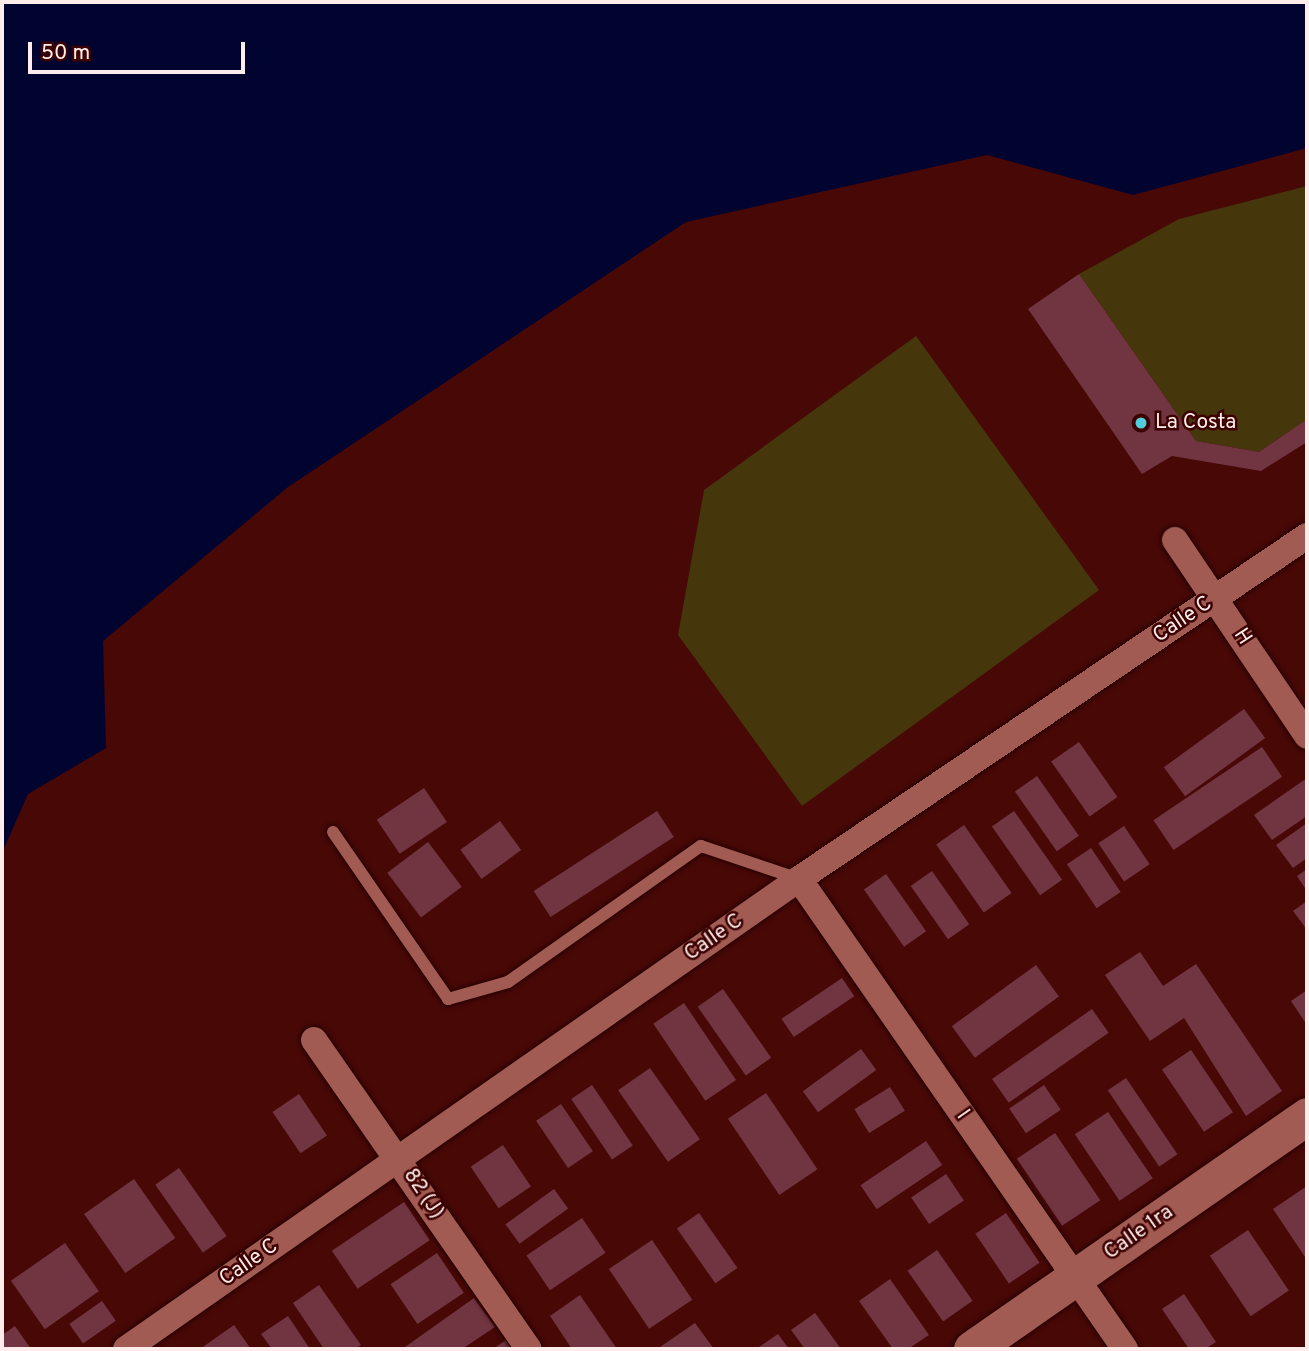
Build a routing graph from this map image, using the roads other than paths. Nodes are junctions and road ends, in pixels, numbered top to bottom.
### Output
1 (1307, 536) edge
2 (1175, 540) dead end
3 (1217, 598) junction
4 (1307, 736) edge
5 (333, 832) dead end
6 (799, 879) junction
7 (314, 1040) dead end
8 (1307, 1116) edge
9 (399, 1158) junction
10 (1074, 1278) junction
11 (126, 1349) edge
12 (529, 1349) edge
13 (972, 1349) edge
14 (1125, 1349) edge

1 - 3 street, Calle C
2 - 3 street, H
3 - 4 street, H
3 - 6 street, Calle C
5 - 6 lane
6 - 9 street, Calle C
6 - 10 street, I
7 - 9 street, 82 (J)
8 - 10 main road, Calle 1ra
9 - 11 street, Calle C
9 - 12 street, 82 (J)
10 - 13 main road, Calle 1ra
10 - 14 street, I

